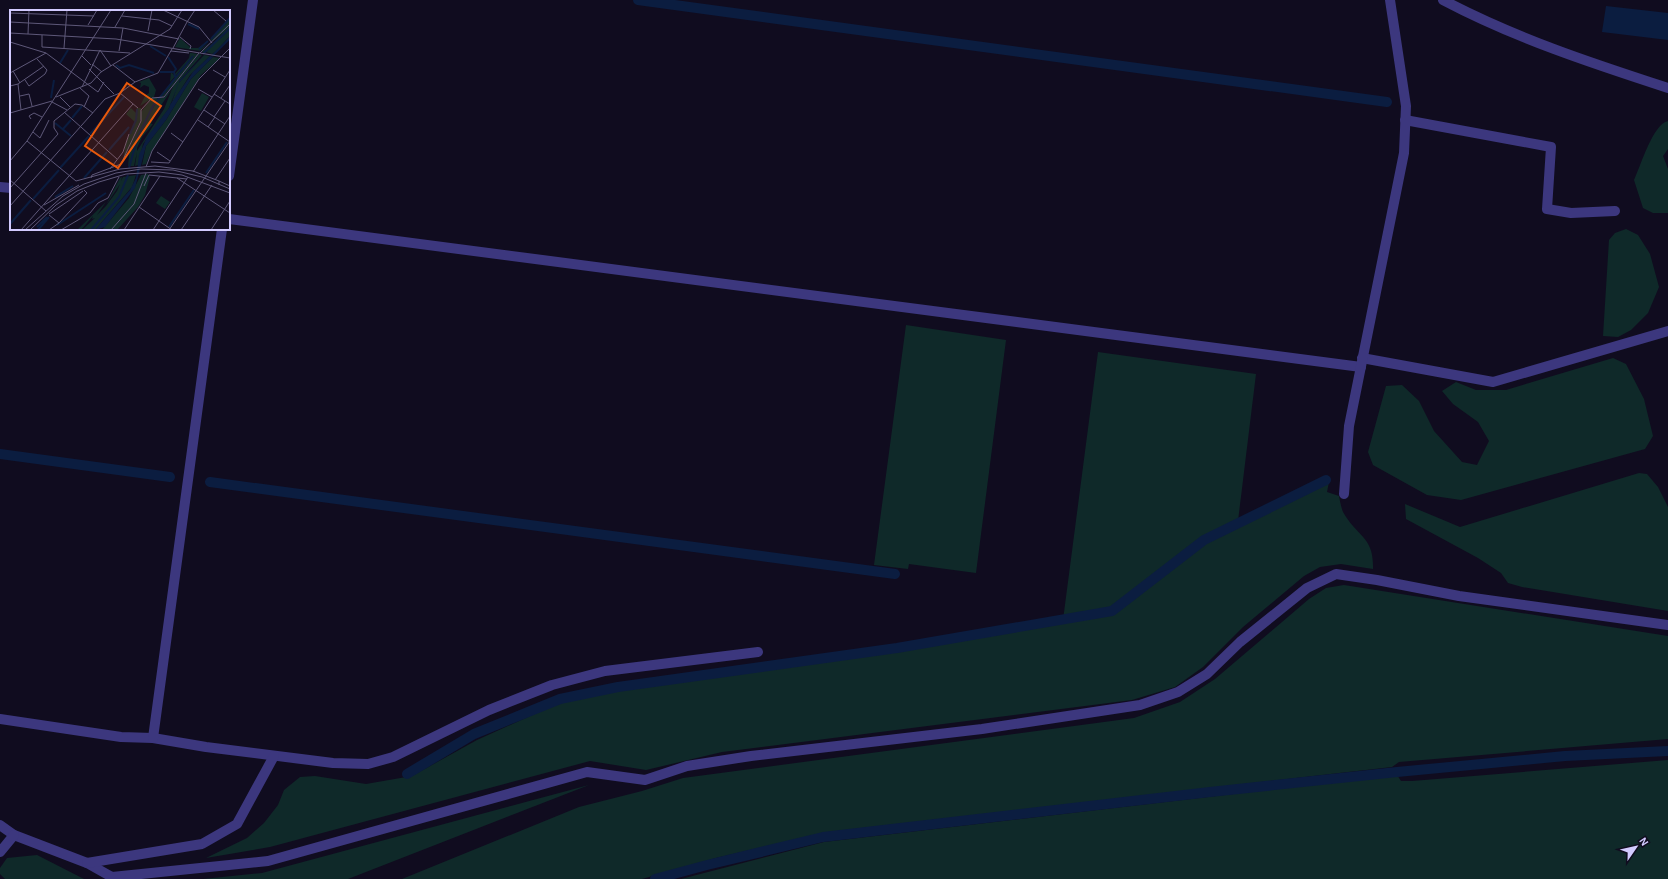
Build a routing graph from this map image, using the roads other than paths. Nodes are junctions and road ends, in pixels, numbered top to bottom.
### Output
1 (253, 0) edge
2 (1390, 0) edge
3 (1443, 0) edge
4 (1668, 88) edge
5 (1405, 120) junction
6 (230, 169) edge
7 (0, 187) edge
8 (10, 188) edge
9 (1614, 211) dead end
10 (230, 218) edge
11 (222, 230) edge
12 (1668, 331) edge
13 (1361, 362) junction
14 (1344, 494) dead end
15 (1668, 625) edge
16 (758, 652) dead end
17 (0, 719) edge
18 (153, 738) junction
19 (274, 756) junction
20 (0, 826) edge
21 (14, 835) junction
22 (0, 852) edge
23 (86, 863) junction

1 - 6 street
2 - 5 street
3 - 4 street
5 - 9 street
5 - 13 street
7 - 8 street
10 - 13 street
11 - 18 street
12 - 13 street
13 - 14 street
15 - 23 street
16 - 19 street
17 - 18 street
18 - 19 street
19 - 23 street
20 - 21 street
21 - 22 street
21 - 23 street

